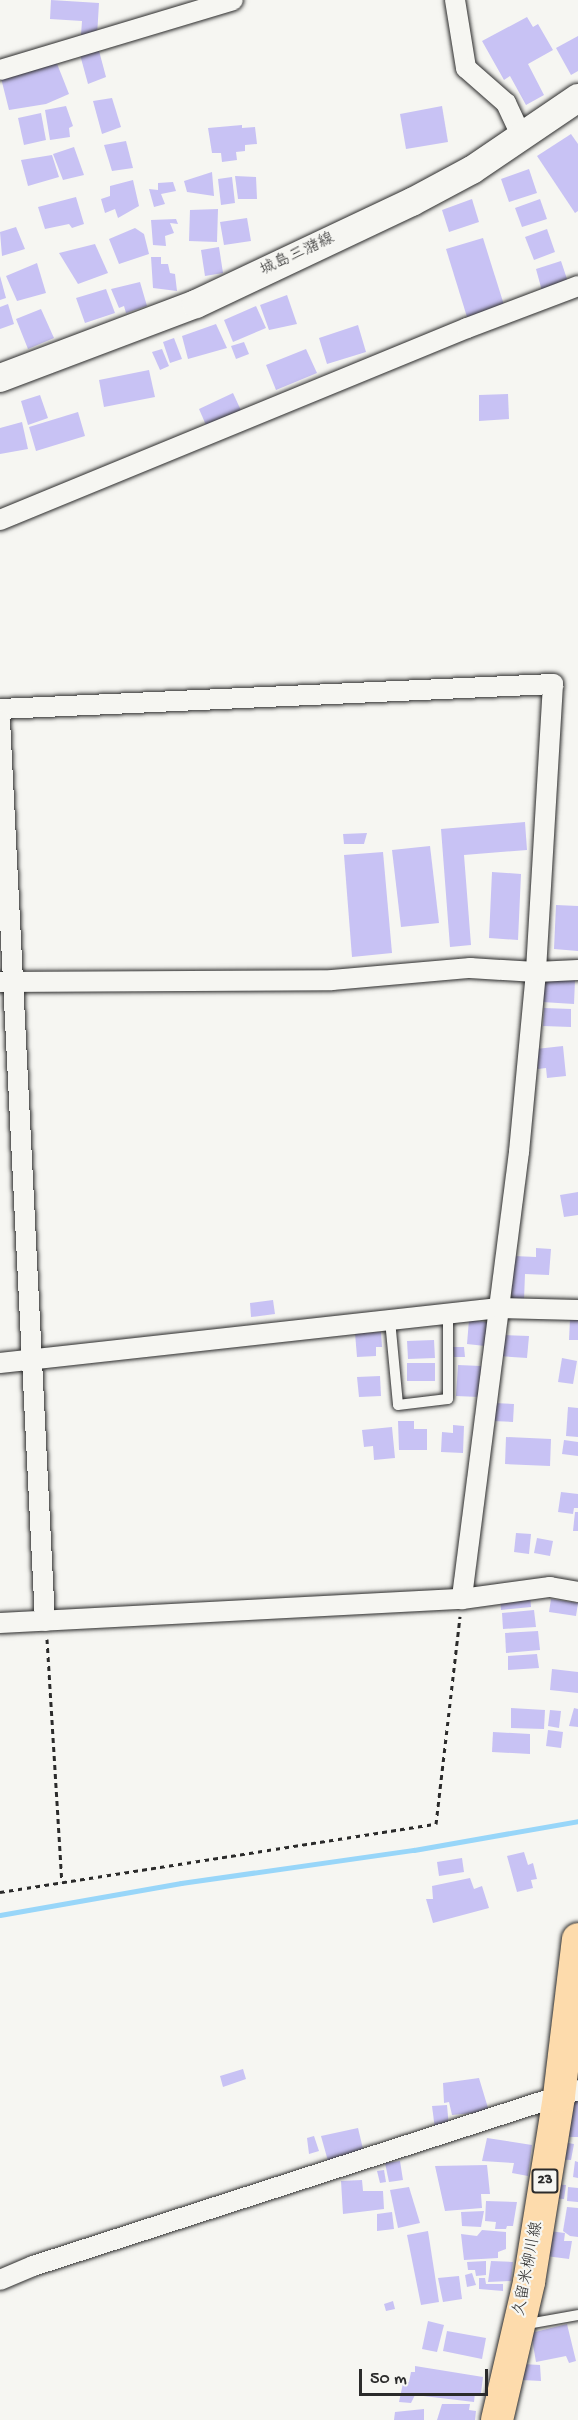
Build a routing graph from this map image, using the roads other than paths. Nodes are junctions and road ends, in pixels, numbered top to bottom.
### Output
1 (233, 0) edge
2 (455, 0) edge
3 (0, 70) edge
4 (578, 98) edge
5 (522, 137) junction
6 (578, 286) edge
7 (0, 378) edge
8 (0, 520) edge
9 (0, 709) edge
10 (0, 720) edge
11 (578, 970) edge
12 (536, 972) junction
13 (6, 982) edge
14 (499, 1308) junction
15 (578, 1310) edge
16 (448, 1314) junction
17 (390, 1320) junction
18 (31, 1361) junction
19 (0, 1363) edge
20 (578, 1592) edge
21 (462, 1599) junction
22 (45, 1621) junction
23 (0, 1623) edge
24 (578, 1939) edge
25 (568, 2093) edge
26 (0, 2280) edge
27 (578, 2315) edge
28 (519, 2326) junction
29 (497, 2420) edge

1 - 3 street
2 - 5 street
4 - 5 main road, 城島三潴線
5 - 7 main road, 城島三潴線
6 - 8 street
9 - 12 street
10 - 13 street
11 - 12 street
12 - 13 street
12 - 14 street
13 - 18 street
14 - 15 street
14 - 16 street
14 - 21 street
16 - 17 street
16 - 17 lane
17 - 18 street
18 - 19 street
18 - 22 street
20 - 21 street
21 - 22 street
22 - 23 street
24 - 25 main road, 久留米柳川線 / 23
25 - 26 street
25 - 28 main road, 久留米柳川線 / 23
27 - 28 lane
28 - 29 main road, 久留米柳川線 / 23

